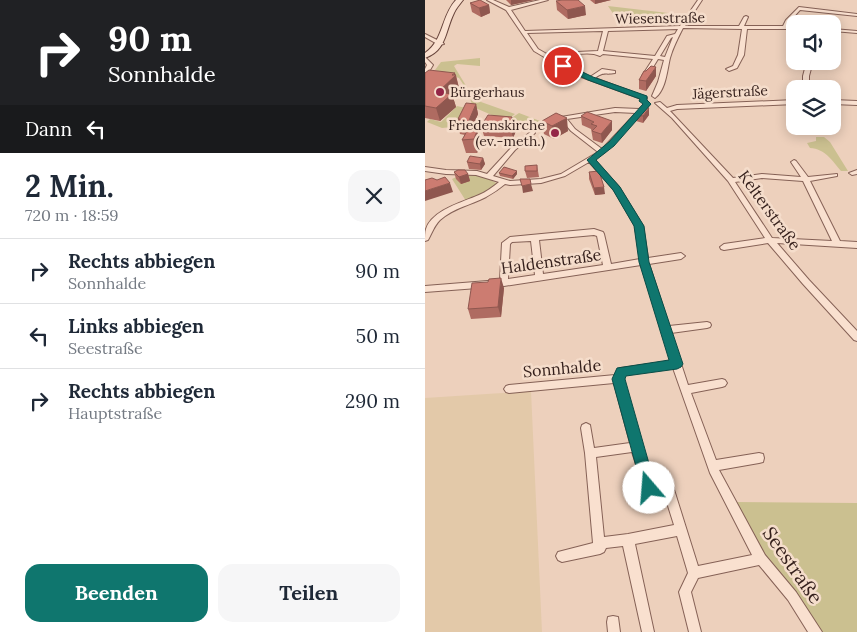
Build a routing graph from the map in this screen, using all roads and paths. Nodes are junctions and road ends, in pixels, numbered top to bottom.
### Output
1 (460, 0) edge
2 (489, 0) edge
3 (546, 0) edge
4 (700, 0) edge
5 (508, 9) junction
6 (857, 15) edge
7 (747, 17) dead end
8 (767, 20) dead end
9 (680, 27) junction
10 (743, 28) junction
11 (763, 28) junction
12 (785, 28) joint
13 (606, 30) junction
14 (841, 31) edge
15 (525, 32) junction
16 (857, 32) edge
17 (425, 35) edge
18 (677, 35) junction
19 (441, 44) junction
20 (600, 54) junction
21 (425, 57) edge
22 (657, 58) junction
23 (551, 59) junction
24 (667, 60) junction
25 (729, 68) dead end
26 (613, 72) dead end
27 (425, 74) edge
28 (645, 77) edge
29 (590, 79) junction
30 (655, 96) junction
31 (646, 101) junction
32 (786, 102) edge
33 (841, 102) edge
34 (658, 103) junction
35 (857, 103) edge
36 (666, 110) junction
37 (640, 111) junction
38 (533, 132) dead end
39 (602, 152) junction
40 (591, 160) junction
41 (795, 162) dead end
42 (425, 169) edge
43 (465, 171) junction
44 (835, 175) dead end
45 (489, 176) junction
46 (806, 179) junction
47 (443, 180) edge
48 (731, 180) junction
49 (503, 182) junction
50 (535, 237) junction
51 (425, 238) edge
52 (770, 240) junction
53 (837, 243) junction
54 (857, 246) edge
55 (724, 247) dead end
56 (681, 256) dead end
57 (644, 262) junction
58 (608, 268) junction
59 (539, 278) junction
60 (505, 283) junction
61 (425, 289) edge
62 (707, 325) dead end
63 (667, 330) junction
64 (856, 334) edge
65 (677, 364) junction
66 (619, 379) junction
67 (723, 383) dead end
68 (509, 389) dead end
69 (685, 390) junction
70 (587, 428) dead end
71 (636, 447) junction
72 (589, 453) junction
73 (759, 458) dead end
74 (713, 466) junction
75 (649, 488) joint
76 (681, 529) junction
77 (628, 540) junction
78 (599, 543) junction
79 (562, 556) dead end
80 (761, 559) junction
81 (694, 573) junction
82 (648, 632) edge
83 (695, 632) edge
84 (816, 632) edge

1 - 19 main road
2 - 5 street
3 - 5 street
4 - 9 street
5 - 15 street
6 - 12 street
7 - 10 street
8 - 11 street
9 - 10 street, Wiesenstraße
9 - 13 street, Wiesenstraße
9 - 18 street
10 - 11 street, Wiesenstraße
10 - 25 street
11 - 12 street, Wiesenstraße
13 - 15 street, Wiesenstraße
13 - 20 street
14 - 16 street
15 - 23 street
17 - 19 street
18 - 22 street
18 - 24 street
19 - 21 main road
20 - 22 street
20 - 23 street
21 - 27 street
22 - 24 street
22 - 28 street
23 - 29 street
24 - 30 street
26 - 29 street
29 - 31 street
30 - 31 street
30 - 34 street
31 - 34 street
31 - 37 street
32 - 36 street, Jägerstraße
33 - 35 street
34 - 36 street, Kelterstraße
36 - 48 street, Kelterstraße
37 - 39 street
37 - 39 street
38 - 45 street
39 - 40 street
40 - 49 street
40 - 57 street, Seestraße
41 - 46 street
42 - 43 street
43 - 45 street
43 - 47 street
44 - 46 street
45 - 49 street
46 - 48 street
46 - 53 street
48 - 52 street, Kelterstraße
49 - 51 street
50 - 58 street
50 - 59 street
50 - 60 street
52 - 53 street
52 - 55 street
52 - 64 street, Kelterstraße
53 - 54 street
56 - 57 street, Haldenstraße
57 - 58 street, Haldenstraße
57 - 63 street, Seestraße
58 - 59 street, Haldenstraße
59 - 60 street, Haldenstraße
60 - 61 street, Haldenstraße
62 - 63 street
63 - 65 street, Seestraße
65 - 66 street, Sonnhalde
65 - 69 street, Seestraße
66 - 68 street, Sonnhalde
66 - 71 street, Sonnhalde
67 - 69 street
69 - 74 street, Seestraße
70 - 72 street
71 - 72 street
71 - 75 street, Sonnhalde
72 - 78 street
73 - 74 street
74 - 80 street, Seestraße
75 - 76 street
76 - 77 street
76 - 81 street
77 - 78 street
77 - 82 street
78 - 79 street
80 - 81 street
80 - 84 street, Seestraße
81 - 83 street

